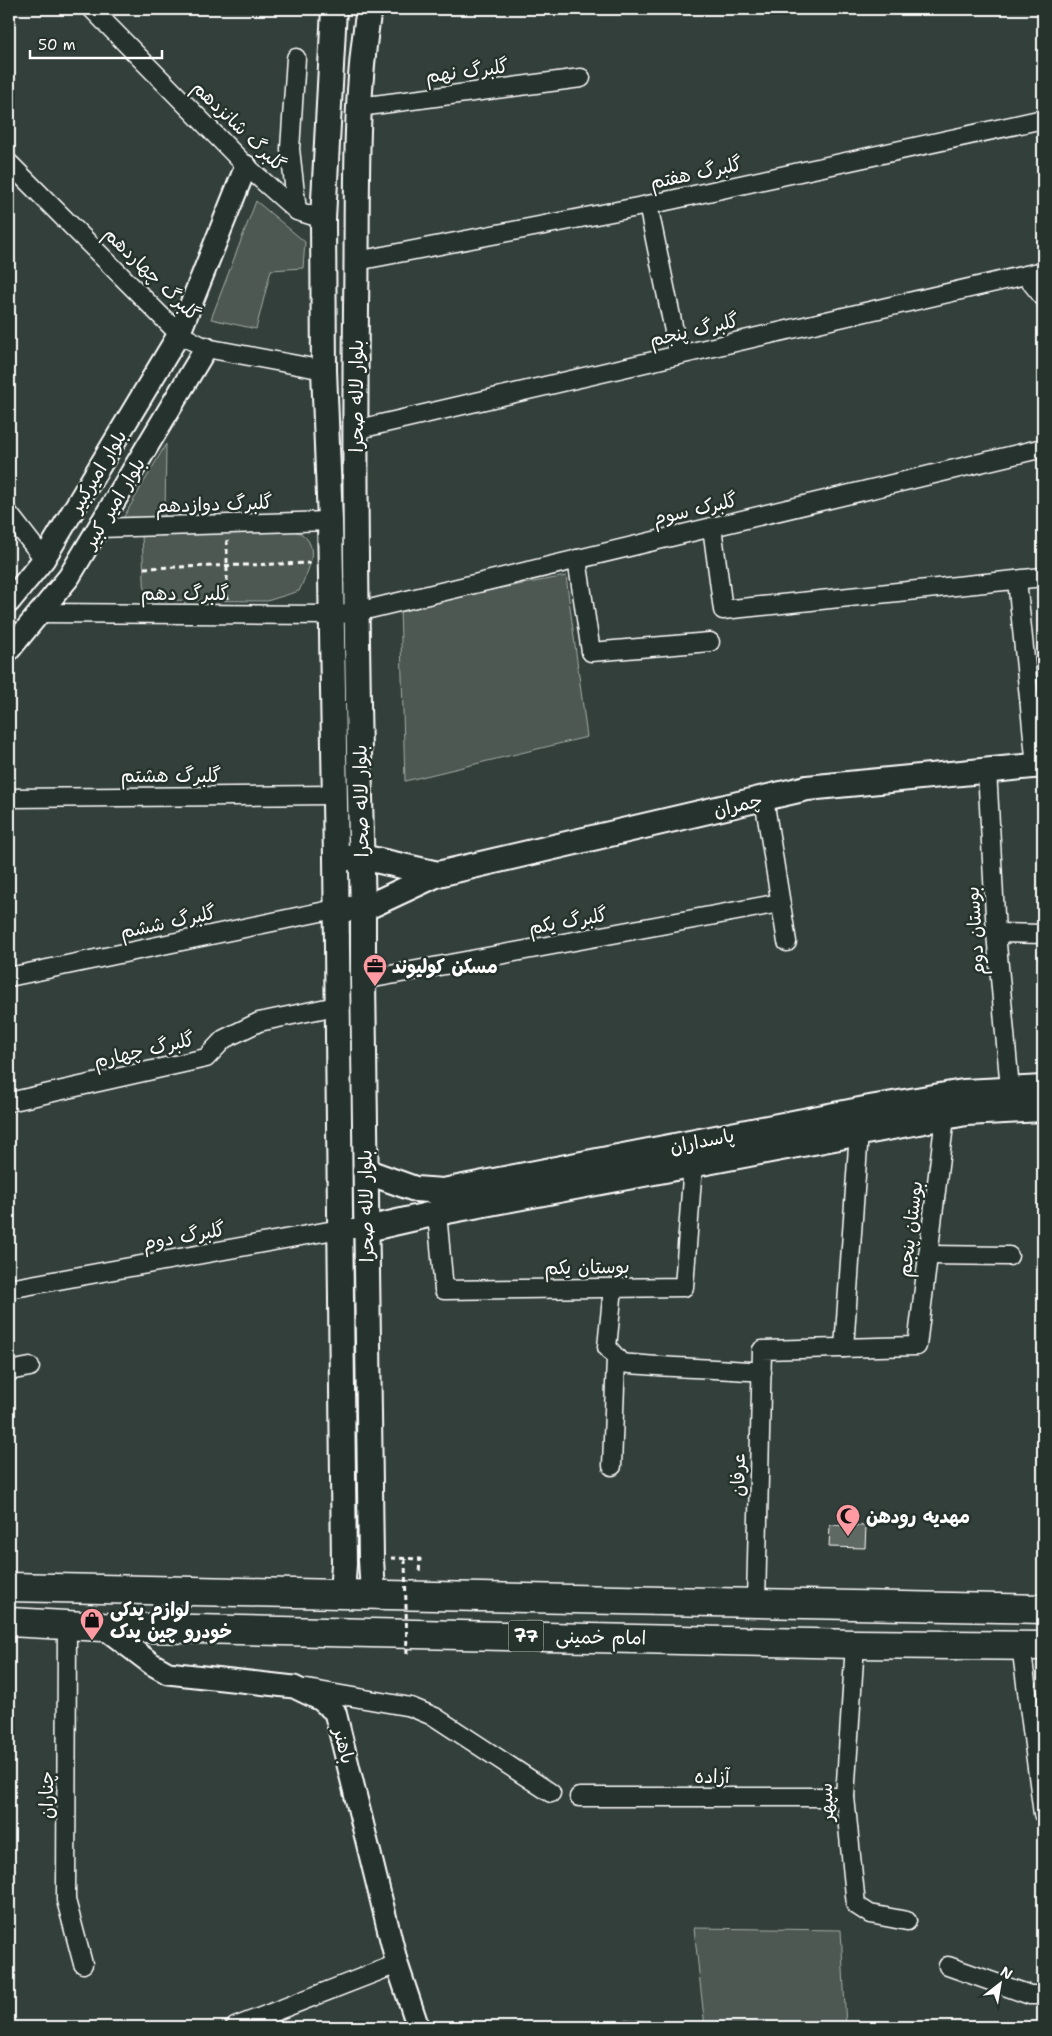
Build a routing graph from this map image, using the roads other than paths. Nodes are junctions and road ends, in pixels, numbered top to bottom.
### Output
1 (92, 9) edge
2 (334, 9) edge
3 (369, 9) edge
4 (296, 58) dead end
5 (581, 78) dead end
6 (359, 107) junction
7 (1043, 119) edge
8 (9, 163) edge
9 (246, 166) junction
10 (648, 205) junction
11 (297, 211) junction
12 (323, 219) junction
13 (357, 261) junction
14 (1043, 272) edge
15 (1026, 276) junction
16 (1043, 297) edge
17 (179, 334) junction
18 (206, 348) junction
19 (679, 356) junction
20 (324, 370) junction
21 (355, 430) junction
22 (1043, 448) edge
23 (9, 514) edge
24 (330, 521) junction
25 (712, 527) junction
26 (99, 528) junction
27 (44, 559) junction
28 (577, 559) junction
29 (1043, 577) edge
30 (1017, 580) junction
31 (9, 602) edge
32 (357, 612) junction
33 (40, 613) junction
34 (331, 615) junction
35 (710, 642) dead end
36 (9, 650) edge
37 (1040, 765) edge
38 (987, 770) junction
39 (333, 795) junction
40 (9, 798) edge
41 (764, 799) junction
42 (362, 857) junction
43 (336, 858) junction
44 (438, 874) junction
45 (780, 903) junction
46 (335, 909) junction
47 (363, 909) junction
48 (996, 933) junction
49 (1043, 934) edge
50 (787, 942) dead end
51 (9, 978) edge
52 (362, 980) junction
53 (336, 1006) junction
54 (1043, 1088) edge
55 (1010, 1089) junction
56 (9, 1102) edge
57 (1043, 1109) edge
58 (945, 1117) junction
59 (859, 1132) junction
60 (691, 1154) junction
61 (365, 1171) junction
62 (437, 1213) junction
63 (367, 1228) junction
64 (340, 1229) junction
65 (928, 1255) junction
66 (1009, 1256) dead end
67 (613, 1288) junction
68 (9, 1289) edge
69 (844, 1348) junction
70 (616, 1358) junction
71 (30, 1367) dead end
72 (9, 1371) edge
73 (762, 1372) junction
74 (612, 1466) dead end
75 (344, 1543) junction
76 (378, 1551) junction
77 (9, 1587) edge
78 (342, 1594) junction
79 (373, 1594) junction
80 (649, 1600) junction
81 (756, 1602) junction
82 (1043, 1609) edge
83 (9, 1622) edge
84 (68, 1624) junction
85 (103, 1627) junction
86 (154, 1628) junction
87 (649, 1638) junction
88 (855, 1644) junction
89 (1032, 1646) edge
90 (152, 1664) junction
91 (294, 1687) junction
92 (551, 1793) dead end
93 (579, 1797) dead end
94 (845, 1797) junction
95 (1043, 1814) edge
96 (907, 1921) dead end
97 (83, 1964) dead end
98 (397, 1964) junction
99 (948, 1966) dead end
100 (1043, 1995) edge
101 (235, 2027) edge
102 (418, 2027) edge

1 - 9 street, گلبرگ شانزدهم
2 - 12 main road, بلوار لاله صحرا
3 - 6 main road, بلوار لاله صحرا
4 - 11 street
5 - 6 street, گلبرگ نهم
6 - 13 main road, بلوار لاله صحرا
7 - 10 street, گلبرگ هفتم
8 - 17 street, گلبرگ چهاردهم
9 - 11 street, گلبرگ شانزدهم
9 - 17 street, بلوار امیرکبیر
10 - 13 street, گلبرگ هفتم
10 - 19 street
11 - 12 street, گلبرگ شانزدهم
12 - 20 main road, بلوار لاله صحرا
13 - 21 main road, بلوار لاله صحرا
14 - 15 street, گلبرگ پنجم
15 - 16 street
15 - 19 street, گلبرگ پنجم
17 - 18 street, گلبرگ چهاردهم
17 - 27 street, بلوار امیرکبیر
18 - 20 street, گلبرگ چهاردهم
18 - 26 street, بلوار امیر کبیر
19 - 21 street, گلبرگ پنجم
20 - 24 main road, بلوار لاله صحرا
21 - 32 main road, بلوار لاله صحرا
22 - 25 street, گلبرک سوم
23 - 27 street
24 - 26 street, گلبرگ دوازدهم
24 - 34 main road, بلوار لاله صحرا
25 - 28 street, گلبرک سوم
25 - 30 street
26 - 33 street, بلوار امیر کبیر
27 - 31 street, بلوار امیرکبیر
28 - 32 street, گلبرک سوم
28 - 35 street
29 - 30 street
30 - 37 street
32 - 34 street, گلبرگ دهم
32 - 42 main road, بلوار لاله صحرا
33 - 34 street, گلبرگ دهم
33 - 36 street, بلوار امیر کبیر
34 - 39 main road, بلوار لاله صحرا
37 - 38 main road, چمران
38 - 41 main road, چمران
38 - 48 street, بوستان دوم
39 - 40 street, گلبرگ هشتم
39 - 43 main road, بلوار لاله صحرا
41 - 44 main road, چمران
41 - 45 street
42 - 43 main road, چمران
42 - 44 main road, چمران
42 - 47 main road, بلوار لاله صحرا
43 - 46 main road, بلوار لاله صحرا
44 - 47 main road, چمران
45 - 50 street
45 - 52 street, گلبرگ یکم
46 - 47 main road, چمران
46 - 51 street, گلبرگ ششم
46 - 53 main road, بلوار لاله صحرا
47 - 52 main road, بلوار لاله صحرا
48 - 49 street
48 - 55 street, بوستان دوم
52 - 61 main road, بلوار لاله صحرا
53 - 56 street, گلبرگ چهارم
53 - 64 main road, بلوار لاله صحرا
54 - 55 main road, پاسداران
55 - 60 main road, پاسداران
57 - 58 main road, پاسداران
58 - 59 main road, پاسداران
58 - 65 street, بوستان پنجم
59 - 60 main road, پاسداران
59 - 69 street
60 - 61 main road, پاسداران
60 - 62 main road, پاسداران
60 - 67 street, بوستان یکم
61 - 63 main road, بلوار لاله صحرا
62 - 63 main road, پاسداران
62 - 67 street, بوستان یکم
63 - 64 street, گلبرگ دوم
63 - 76 main road, بلوار لاله صحرا
64 - 68 street, گلبرگ دوم
64 - 75 main road, بلوار لاله صحرا
65 - 66 street
65 - 69 street, بوستان پنجم
67 - 70 street
69 - 73 street, عرفان
70 - 73 street
70 - 74 street
71 - 72 street
73 - 81 street, عرفان
75 - 76 main road
75 - 78 main road, بلوار لاله صحرا
76 - 79 main road, بلوار لاله صحرا
77 - 78 highway, امام خمینی / 77
78 - 79 highway, امام خمینی / 77
79 - 80 highway, امام خمینی / 77
80 - 81 highway, امام خمینی / 77
80 - 87 highway
81 - 82 highway, امام خمینی / 77
83 - 84 highway, امام خمینی / 77
84 - 85 highway, امام خمینی / 77
84 - 97 street, چناران
85 - 86 highway, امام خمینی / 77
85 - 90 street, باهنر
86 - 87 highway, امام خمینی / 77
86 - 90 street
87 - 88 highway, امام خمینی / 77
88 - 89 highway, امام خمینی / 77
88 - 94 street, سپهر
89 - 95 street
90 - 91 street, باهنر
91 - 92 street
91 - 98 street, باهنر
93 - 94 street, آزاده
94 - 96 street, سپهر
98 - 101 street
98 - 102 street, باهنر
99 - 100 street

